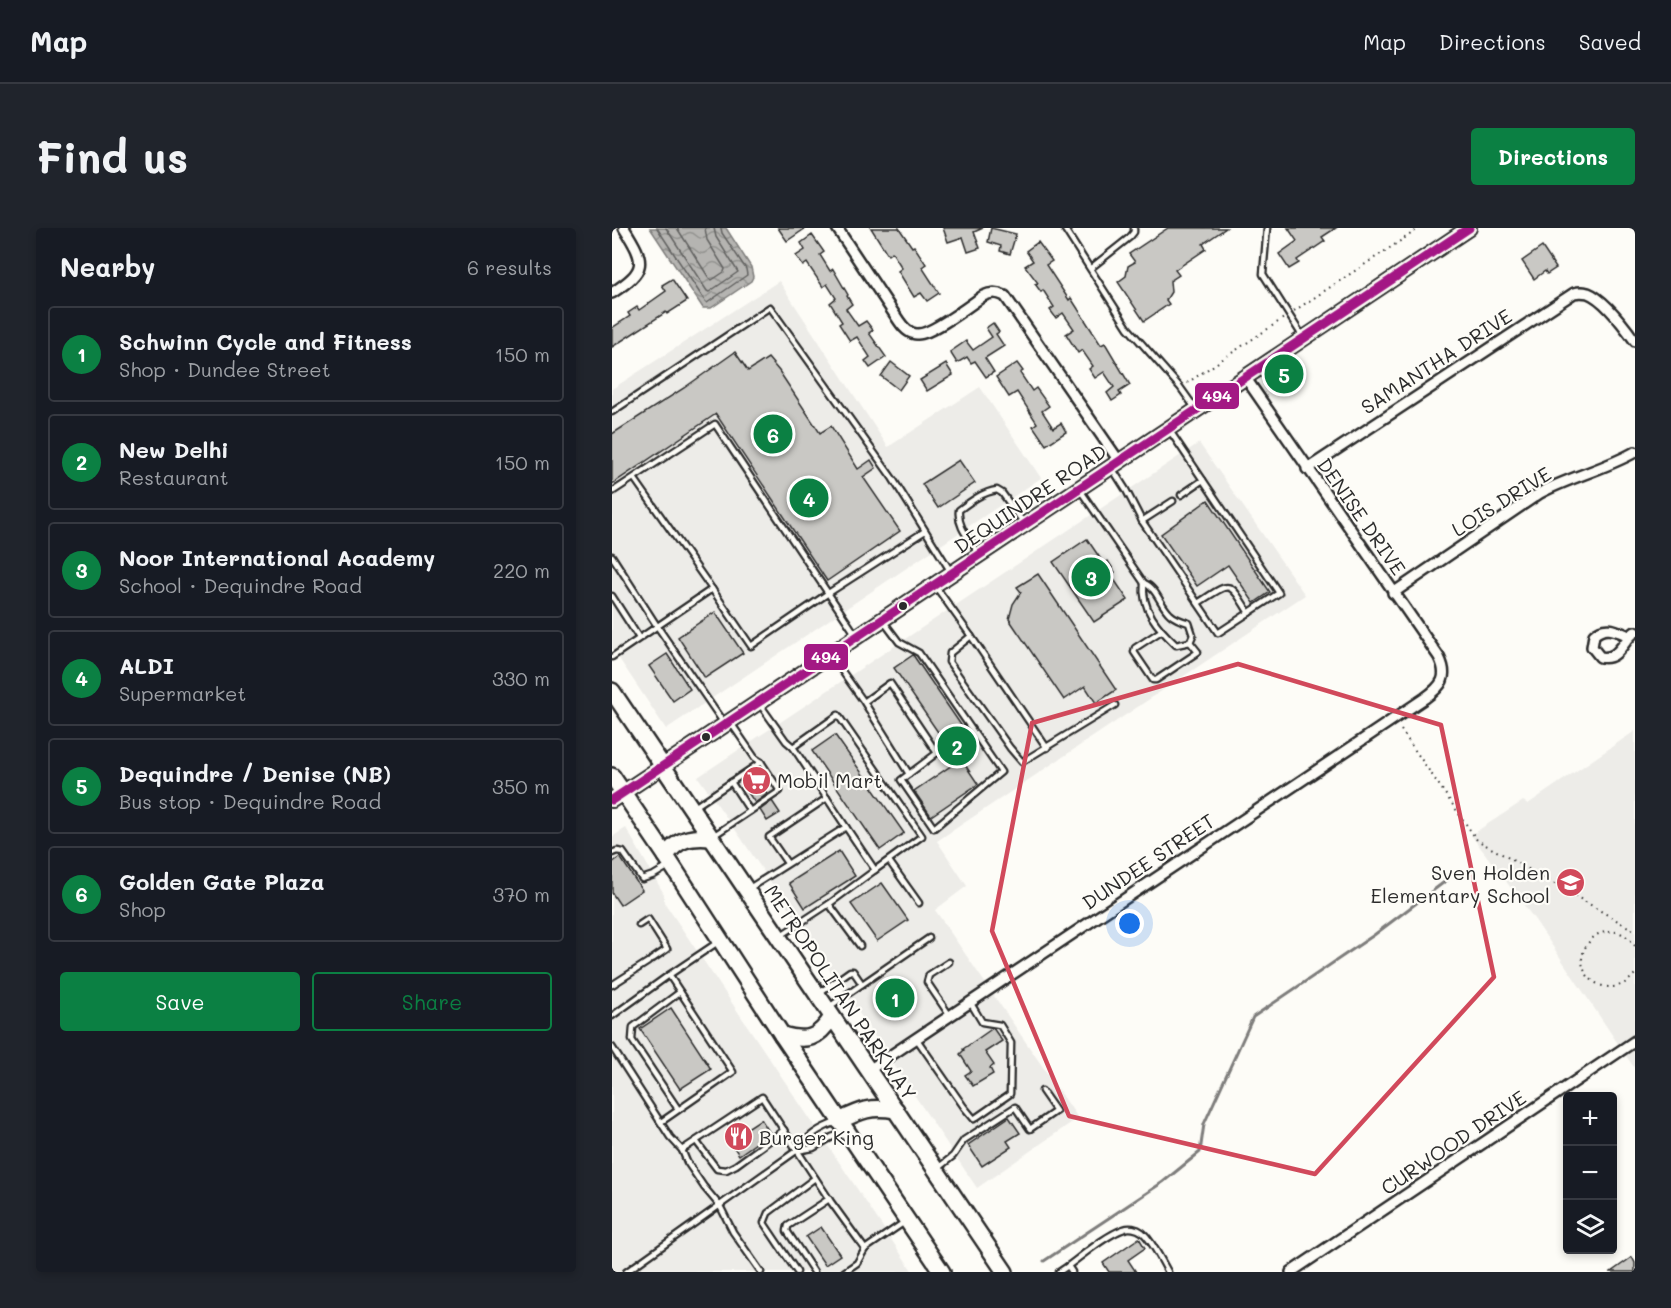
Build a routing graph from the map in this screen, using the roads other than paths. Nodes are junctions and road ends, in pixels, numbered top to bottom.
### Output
1 (624, 228) edge
2 (837, 228) edge
3 (1075, 228) edge
4 (1134, 228) edge
5 (1267, 228) edge
6 (1469, 228) edge
7 (1066, 230) edge
8 (1091, 268) junction
9 (612, 293) edge
10 (1304, 338) junction
11 (1635, 341) edge
12 (1245, 377) junction
13 (1196, 410) junction
14 (612, 412) edge
15 (1168, 429) junction
16 (1635, 452) edge
17 (1115, 464) junction
18 (1307, 469) junction
19 (634, 478) junction
20 (1203, 480) junction
21 (1079, 488) junction
22 (612, 492) edge
23 (1181, 495) dead end
24 (1173, 501) dead end
25 (1142, 521) junction
26 (1025, 524) junction
27 (925, 531) junction
28 (980, 555) junction
29 (612, 556) edge
30 (952, 573) junction
31 (1144, 583) junction
32 (935, 584) junction
33 (712, 589) junction
34 (1393, 593) junction
35 (828, 594) junction
36 (612, 596) edge
37 (1198, 603) junction
38 (1249, 613) junction
39 (882, 619) junction
40 (657, 626) junction
41 (1161, 631) junction
42 (857, 636) junction
43 (971, 636) junction
44 (639, 638) junction
45 (1190, 642) junction
46 (830, 654) junction
47 (612, 657) edge
48 (1443, 678) joint
49 (614, 700) edge
50 (758, 702) junction
51 (864, 702) junction
52 (1114, 705) dead end
53 (727, 723) junction
54 (793, 747) junction
55 (1047, 748) junction
56 (761, 762) junction
57 (662, 766) junction
58 (909, 774) junction
59 (612, 776) edge
60 (731, 782) junction
61 (617, 796) edge
62 (827, 798) junction
63 (691, 809) junction
64 (750, 811) junction
65 (846, 827) junction
66 (711, 838) junction
67 (612, 854) edge
68 (669, 860) junction
69 (888, 861) junction
70 (787, 863) junction
71 (875, 870) junction
72 (746, 891) junction
73 (919, 903) dead end
74 (829, 904) junction
75 (639, 925) dead end
76 (778, 937) junction
77 (929, 938) dead end
78 (721, 941) junction
79 (860, 946) dead end
80 (949, 962) dead end
81 (669, 975) junction
82 (862, 984) junction
83 (612, 985) edge
84 (680, 992) junction
85 (817, 994) junction
86 (970, 1002) junction
87 (829, 1013) junction
88 (612, 1016) edge
89 (950, 1016) junction
90 (782, 1035) junction
91 (916, 1038) junction
92 (1635, 1041) edge
93 (612, 1047) edge
94 (869, 1070) junction
95 (1042, 1090) dead end
96 (678, 1109) junction
97 (896, 1110) junction
98 (660, 1122) junction
99 (843, 1126) junction
100 (784, 1131) junction
101 (696, 1141) junction
102 (682, 1150) junction
103 (796, 1151) junction
104 (936, 1170) junction
105 (815, 1178) junction
106 (829, 1199) junction
107 (720, 1206) junction
108 (907, 1220) junction
109 (865, 1249) junction
110 (1068, 1266) junction
111 (626, 1272) edge
112 (761, 1272) edge
113 (797, 1272) edge
114 (814, 1272) edge
115 (844, 1272) edge
116 (942, 1272) edge
117 (1005, 1272) edge
118 (1059, 1272) edge
119 (1072, 1272) edge
120 (1168, 1272) edge
121 (1291, 1272) edge

1 - 9 street
2 - 17 street
3 - 7 lane
4 - 8 lane
5 - 10 lane
6 - 10 main road, DEQUINDRE ROAD
7 - 8 lane
8 - 13 lane
10 - 12 main road, DEQUINDRE ROAD
11 - 18 street, SAMANTHA DRIVE
12 - 13 main road, DEQUINDRE ROAD
12 - 18 street, DENISE DRIVE
13 - 15 main road, DEQUINDRE ROAD
14 - 27 lane
15 - 17 main road, DEQUINDRE ROAD
15 - 20 lane
16 - 34 street, LOIS DRIVE
17 - 21 main road, DEQUINDRE ROAD
17 - 25 lane
18 - 34 street, DENISE DRIVE
19 - 22 lane
19 - 33 lane
19 - 35 lane
20 - 23 lane
20 - 38 lane
21 - 26 main road, DEQUINDRE ROAD
21 - 31 lane
24 - 25 lane
25 - 37 lane
26 - 28 main road, DEQUINDRE ROAD
26 - 28 lane
27 - 30 lane
27 - 35 lane
28 - 30 main road, DEQUINDRE ROAD
29 - 40 lane
30 - 32 main road, DEQUINDRE ROAD
31 - 41 lane
31 - 45 lane
32 - 39 main road, DEQUINDRE ROAD
32 - 43 lane
33 - 35 lane
33 - 40 lane
34 - 48 street, DENISE DRIVE
35 - 42 lane
36 - 44 lane
37 - 38 lane
37 - 38 lane
39 - 42 main road, DEQUINDRE ROAD
39 - 58 lane
40 - 44 lane
40 - 53 lane
41 - 45 lane
41 - 45 lane
42 - 46 main road, DEQUINDRE ROAD
43 - 55 lane
43 - 55 lane
44 - 47 lane
46 - 50 main road, DEQUINDRE ROAD
46 - 51 lane
48 - 86 street, DUNDEE STREET
49 - 57 main road, METROPOLITAN PARKWAY
50 - 53 main road, DEQUINDRE ROAD
50 - 54 lane
51 - 58 lane
51 - 58 lane
52 - 55 lane
53 - 56 lane
53 - 57 main road, DEQUINDRE ROAD
54 - 62 lane
54 - 69 lane
56 - 60 lane
56 - 64 lane
57 - 61 main road, DEQUINDRE ROAD
57 - 63 main road, METROPOLITAN PARKWAY
59 - 61 main road
60 - 63 lane
60 - 64 lane
61 - 68 main road
62 - 65 lane
62 - 70 lane
63 - 66 main road, METROPOLITAN PARKWAY
64 - 66 lane
65 - 70 lane
65 - 71 lane
66 - 68 main road
66 - 72 main road, METROPOLITAN PARKWAY
67 - 68 lane
68 - 78 main road
69 - 71 lane
69 - 73 lane
70 - 72 lane
71 - 74 lane
72 - 76 main road, METROPOLITAN PARKWAY
74 - 76 lane
74 - 79 lane
75 - 83 lane
76 - 85 main road, METROPOLITAN PARKWAY
77 - 82 lane
78 - 81 lane
78 - 90 main road
80 - 89 lane
81 - 84 lane
81 - 88 lane
82 - 85 lane
82 - 87 lane
84 - 96 lane
84 - 96 lane
85 - 87 main road, METROPOLITAN PARKWAY
86 - 89 street, DUNDEE STREET
86 - 91 lane
87 - 90 main road
87 - 94 main road, METROPOLITAN PARKWAY
89 - 91 street, DUNDEE STREET
90 - 99 main road
91 - 94 street, DUNDEE STREET
92 - 121 street, CURWOOD DRIVE
93 - 98 lane
94 - 97 main road, METROPOLITAN PARKWAY
95 - 104 lane
96 - 98 lane
97 - 99 main road
97 - 104 main road, METROPOLITAN PARKWAY
98 - 102 lane
99 - 103 lane
99 - 103 lane
99 - 108 main road
100 - 101 lane
100 - 101 lane
100 - 103 lane
101 - 102 lane
102 - 107 lane
103 - 105 lane
103 - 107 lane
104 - 117 main road, METROPOLITAN PARKWAY
105 - 106 lane
105 - 113 lane
106 - 109 lane
106 - 114 lane
107 - 111 lane
107 - 112 lane
108 - 109 lane
108 - 116 main road
109 - 115 lane
110 - 118 lane
110 - 119 lane
110 - 120 lane

